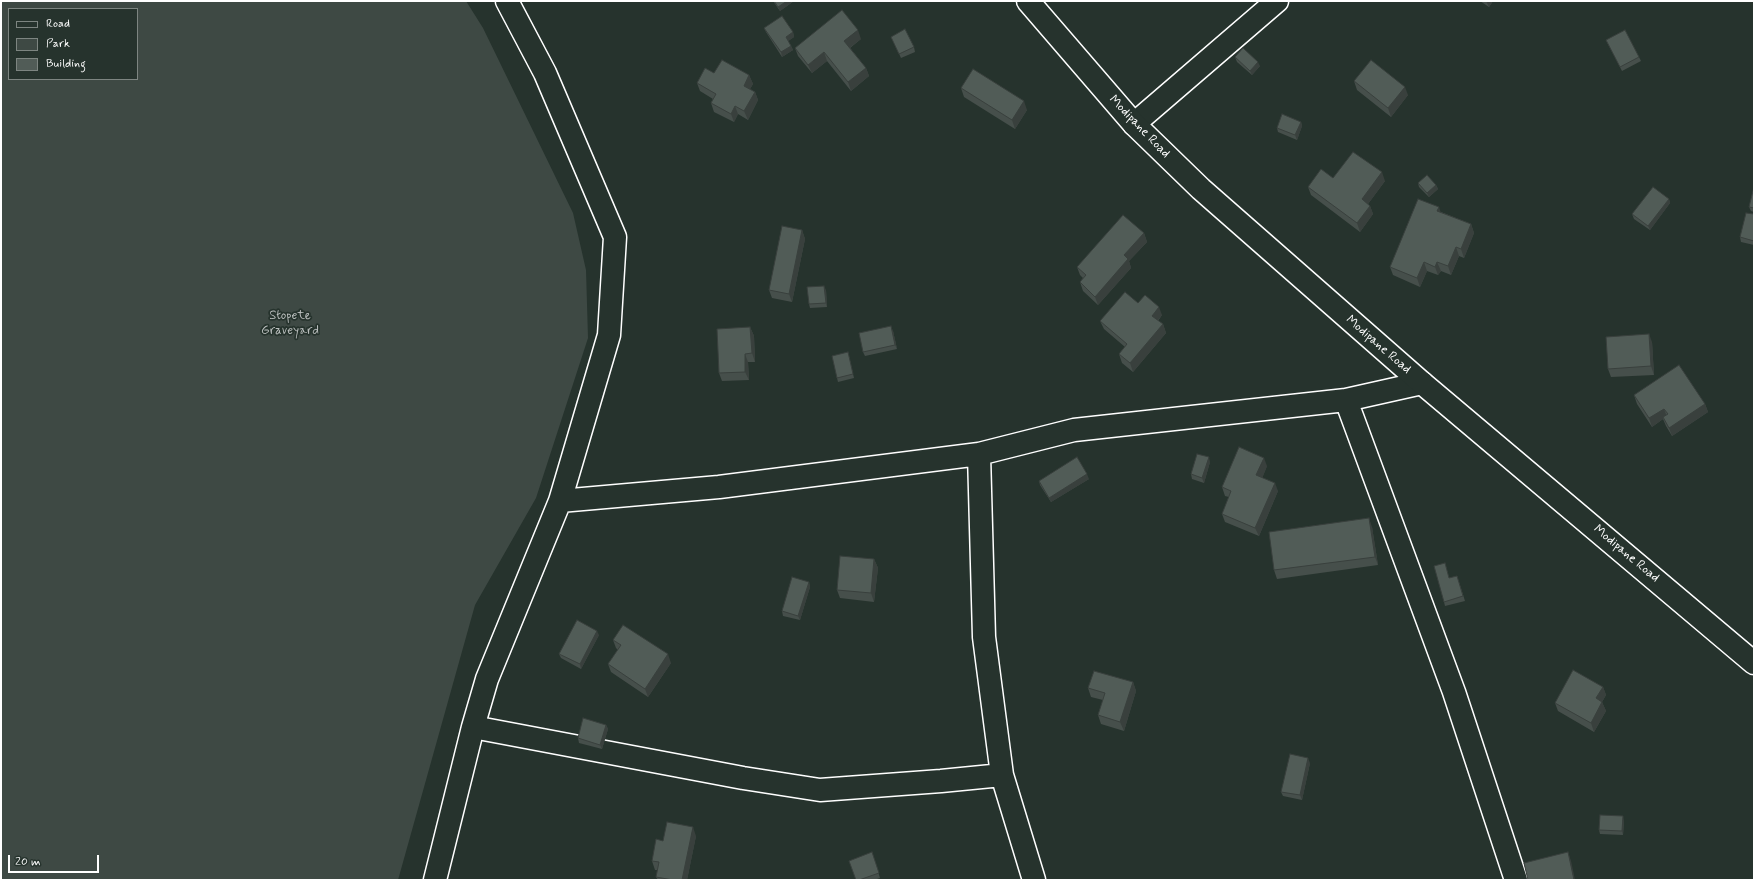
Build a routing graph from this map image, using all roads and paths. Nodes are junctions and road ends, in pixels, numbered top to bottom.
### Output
1 (507, 1) edge
2 (1028, 1) edge
3 (1277, 1) edge
4 (1134, 124) junction
5 (1422, 383) junction
6 (1346, 400) junction
7 (979, 454) junction
8 (560, 501) junction
9 (1754, 663) edge
10 (473, 728) junction
11 (1002, 775) junction
12 (435, 880) edge
13 (1034, 880) edge
14 (1516, 880) edge

1 - 8 street
2 - 4 street, Modipane Road
3 - 4 street
4 - 5 street, Modipane Road
5 - 6 street
5 - 9 street, Modipane Road
6 - 7 street
6 - 14 street
7 - 8 street
7 - 11 street
8 - 10 street
10 - 11 street
10 - 12 street
11 - 13 street

